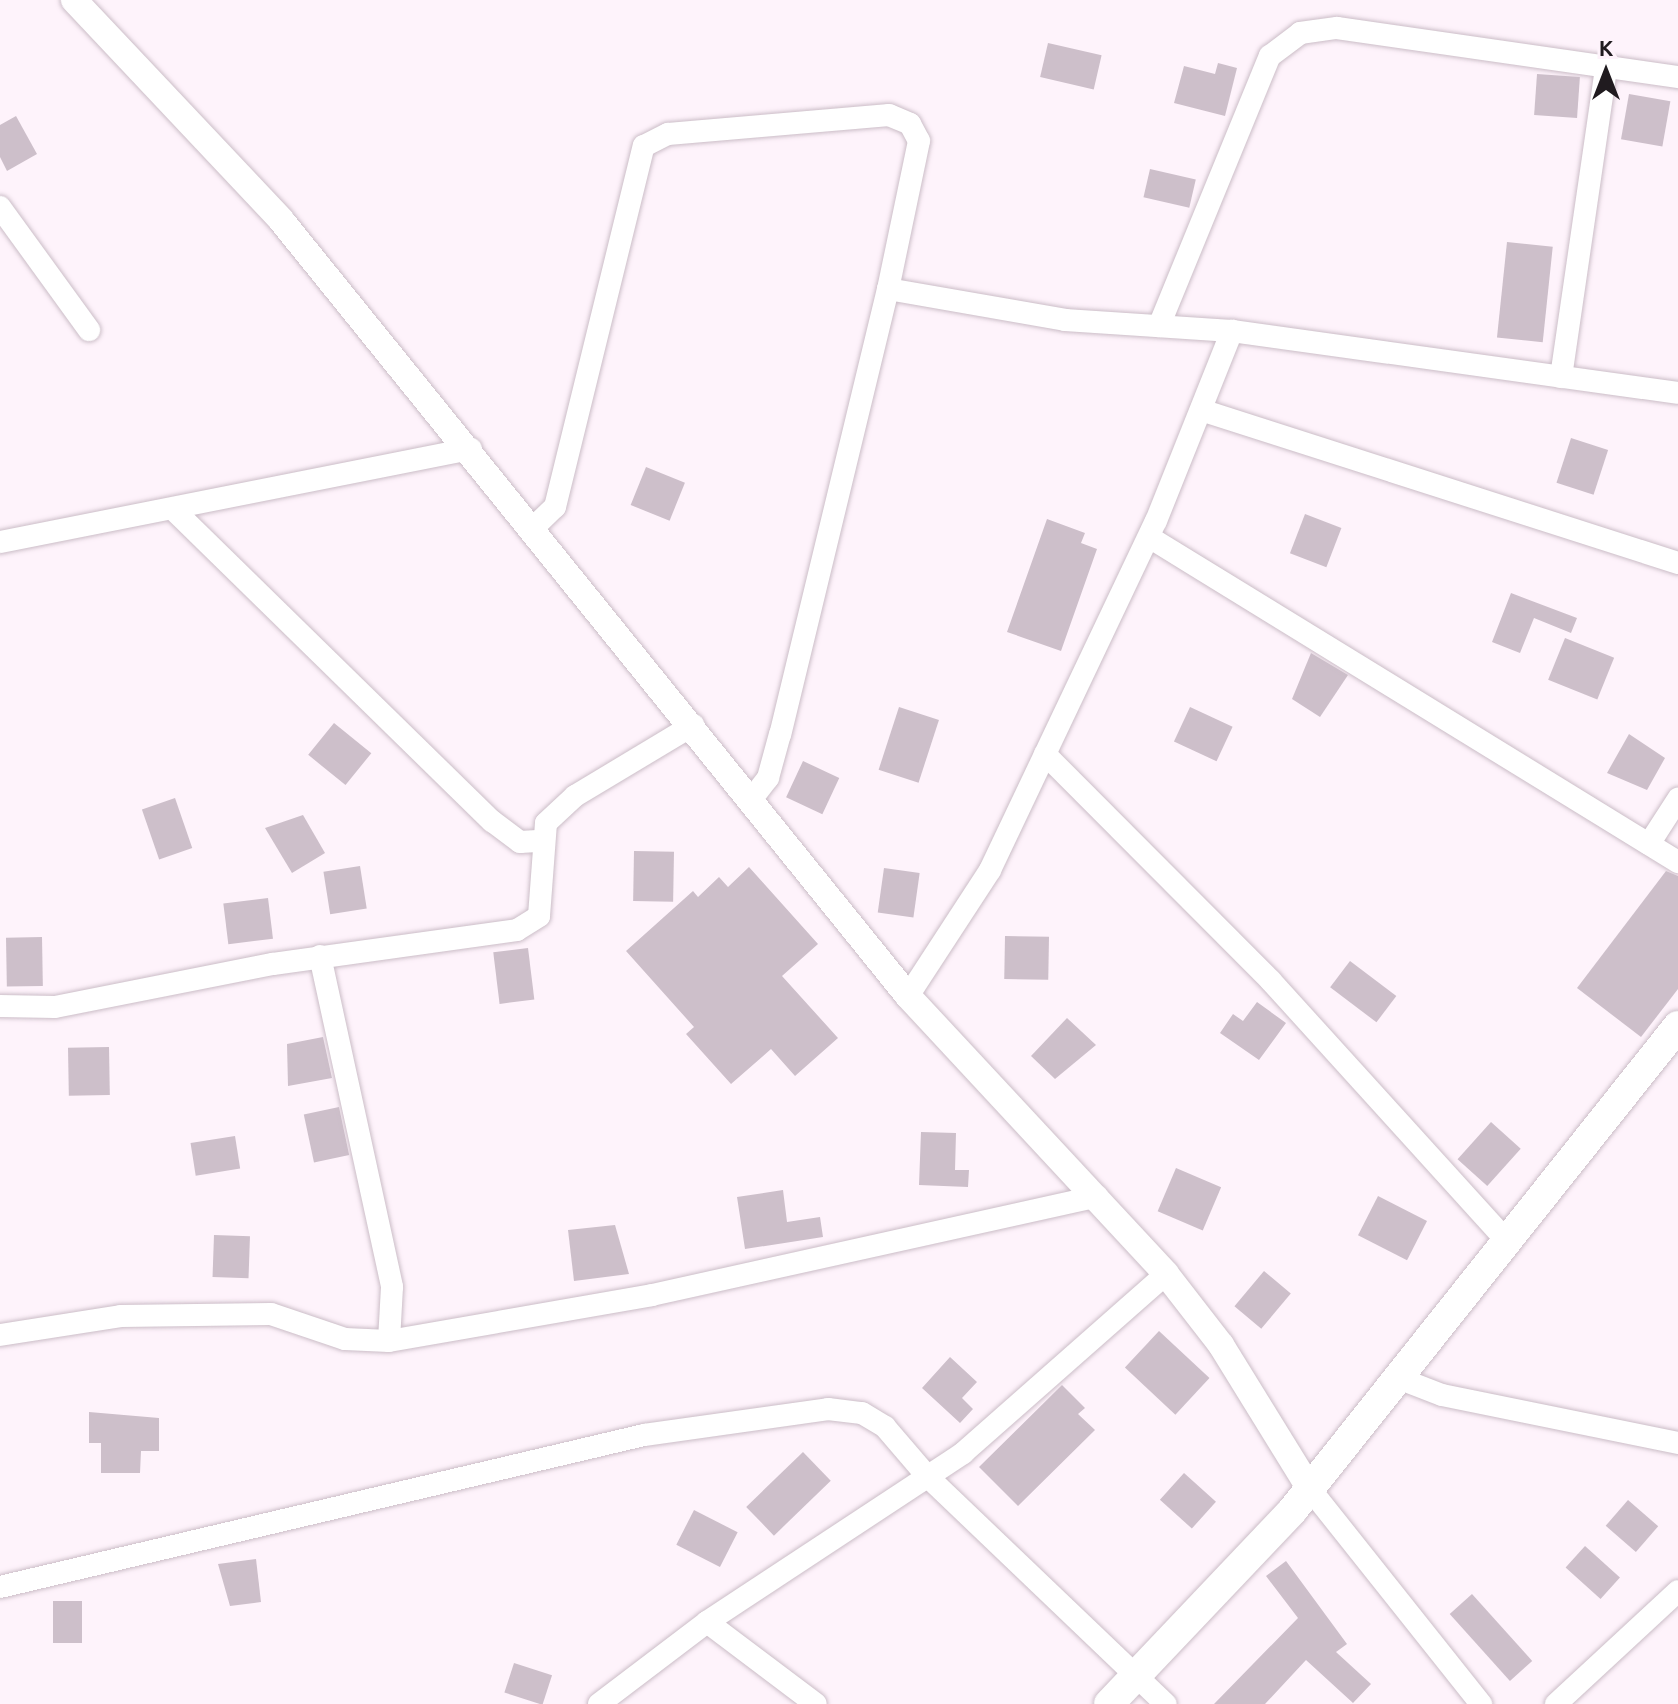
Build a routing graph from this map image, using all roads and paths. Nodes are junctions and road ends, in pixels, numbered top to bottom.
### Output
1 (74, 0) edge
2 (1606, 69) junction
3 (1678, 77) edge
4 (0, 207) edge
5 (888, 289) junction
6 (1159, 326) junction
7 (89, 330) dead end
8 (1232, 331) junction
9 (1561, 377) junction
10 (1678, 393) edge
11 (1201, 410) junction
12 (471, 449) junction
13 (176, 512) junction
14 (534, 527) junction
15 (1149, 537) junction
16 (0, 542) edge
17 (1678, 563) edge
18 (693, 725) junction
19 (1045, 754) junction
20 (1678, 799) edge
21 (751, 800) junction
22 (542, 841) junction
23 (1649, 844) junction
24 (1678, 862) edge
25 (320, 956) junction
26 (908, 996) junction
27 (0, 1006) edge
28 (1678, 1026) edge
29 (1097, 1196) junction
30 (1507, 1241) junction
31 (1166, 1274) junction
32 (0, 1335) edge
33 (389, 1341) junction
34 (1398, 1378) junction
35 (1678, 1443) edge
36 (927, 1476) junction
37 (1310, 1489) junction
38 (0, 1587) edge
39 (1678, 1591) edge
40 (707, 1622) junction
41 (1136, 1676) junction
42 (599, 1704) edge
43 (816, 1704) edge
44 (1109, 1704) edge
45 (1166, 1704) edge
46 (1481, 1704) edge
47 (1556, 1704) edge

1 - 12 street
2 - 3 street
2 - 6 street
2 - 9 street
4 - 7 street
5 - 6 street
5 - 14 street
5 - 21 street
6 - 8 street
8 - 9 street
8 - 11 street
9 - 10 street
11 - 15 street
11 - 17 street
12 - 13 street
12 - 14 street
13 - 16 street
13 - 22 street
14 - 18 street
15 - 19 street
15 - 23 street
18 - 21 street
18 - 22 street
19 - 26 street
19 - 30 street
20 - 23 street
21 - 26 street
22 - 25 street
23 - 24 street
25 - 27 street
25 - 33 street
26 - 29 street
28 - 30 main road
29 - 31 street
29 - 33 street
30 - 34 main road
31 - 36 street
31 - 37 street
32 - 33 street
34 - 35 street
34 - 37 main road
36 - 38 street
36 - 40 street
36 - 41 street
37 - 41 main road
37 - 46 street
39 - 47 street
40 - 42 street
40 - 43 street
41 - 44 main road
41 - 45 street

